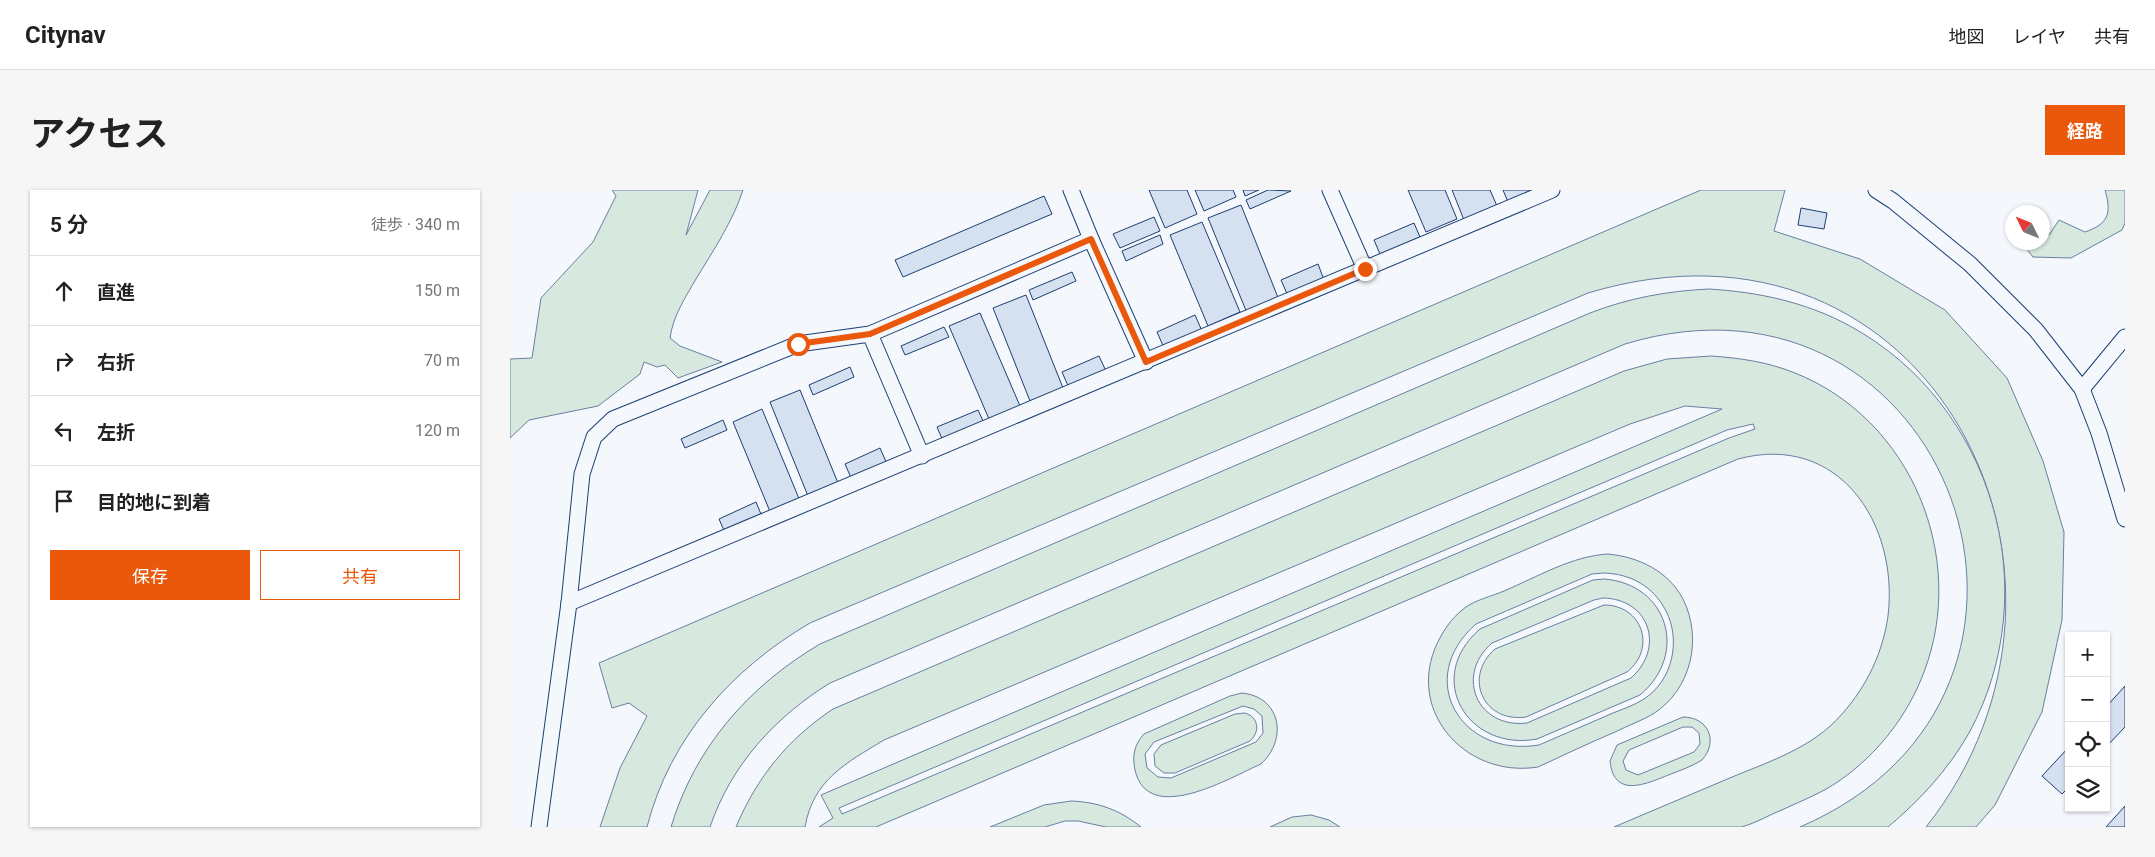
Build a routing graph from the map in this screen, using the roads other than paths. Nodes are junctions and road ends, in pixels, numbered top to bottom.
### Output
1 (1071, 190) edge
2 (1330, 190) edge
3 (1552, 190) edge
4 (1876, 190) edge
5 (1091, 239) junction
6 (1365, 269) junction
7 (870, 334) junction
8 (2125, 337) edge
9 (1146, 362) junction
10 (2082, 389) junction
11 (922, 456) junction
12 (2125, 519) edge
13 (569, 604) junction
14 (539, 827) edge

1 - 5 street
2 - 6 street
3 - 6 street
4 - 10 street
5 - 7 street
5 - 9 street
6 - 9 street
7 - 11 street
7 - 13 street
8 - 10 street
9 - 11 street
10 - 12 street
11 - 13 street
13 - 14 street

